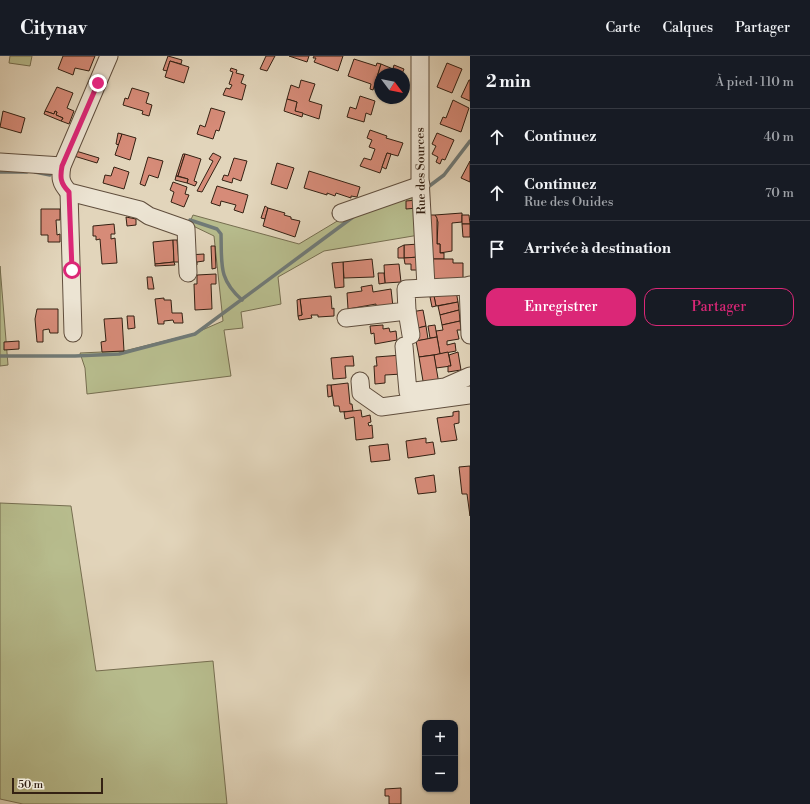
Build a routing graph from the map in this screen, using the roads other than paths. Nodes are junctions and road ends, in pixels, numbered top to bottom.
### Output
1 (109, 56) edge
2 (420, 56) edge
3 (0, 162) edge
4 (62, 166) junction
5 (420, 185) junction
6 (73, 193) junction
7 (341, 213) dead end
8 (188, 273) dead end
9 (81, 285) dead end
10 (469, 285) edge
11 (426, 286) junction
12 (407, 311) junction
13 (346, 318) dead end
14 (74, 333) dead end
15 (470, 334) edge
16 (470, 376) edge
17 (360, 381) dead end
18 (470, 395) edge

1 - 4 street
2 - 5 street, Rue des Sources
3 - 4 street
4 - 6 street
5 - 7 street
5 - 11 street, Rue des Sources
6 - 8 street
6 - 9 street
6 - 14 street
10 - 11 street
10 - 15 street
11 - 12 street
12 - 13 street
12 - 16 street
17 - 18 street

